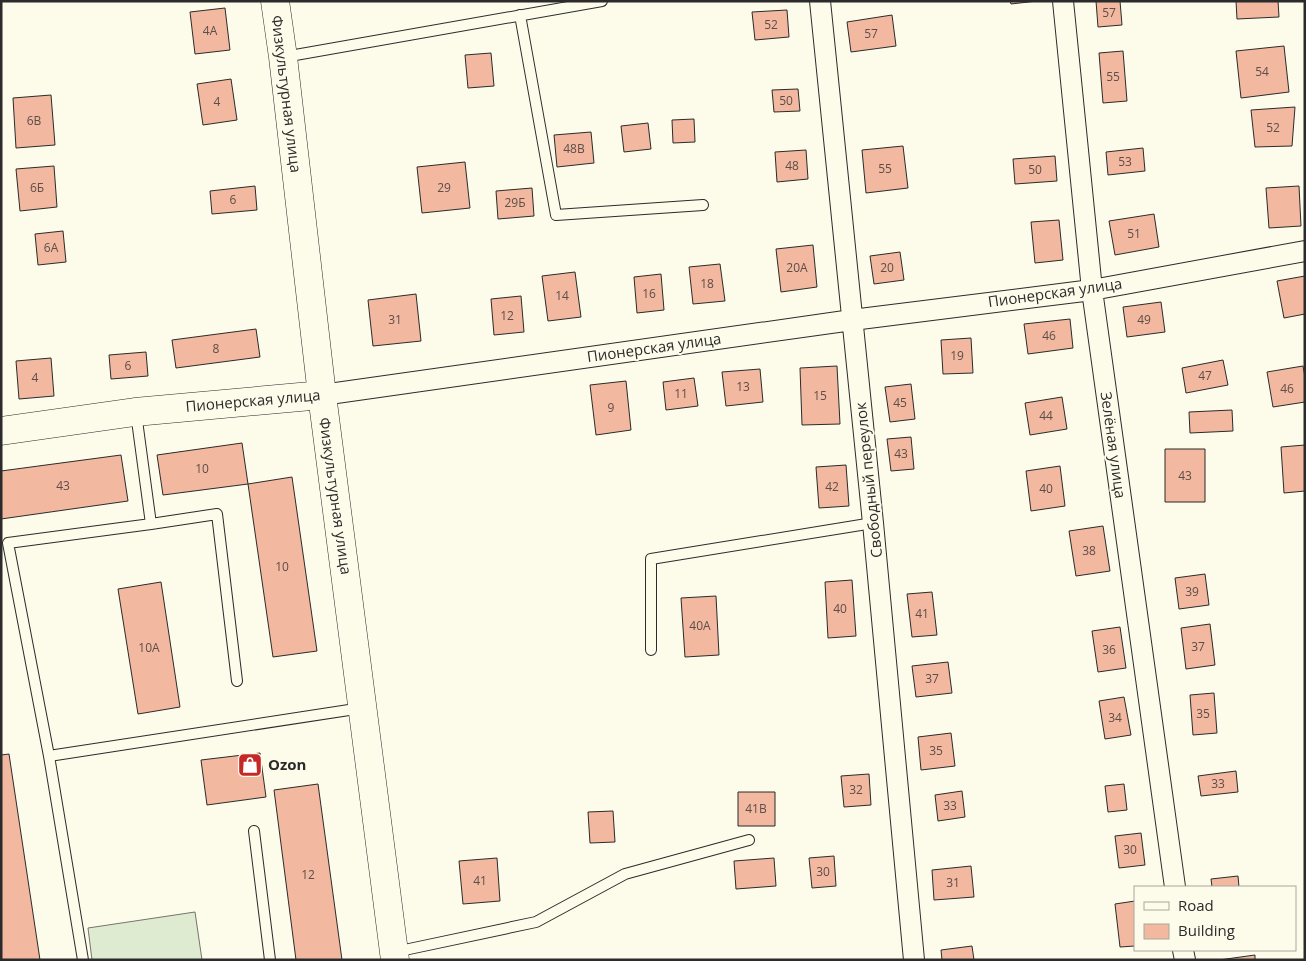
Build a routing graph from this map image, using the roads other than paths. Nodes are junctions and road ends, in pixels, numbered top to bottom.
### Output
1 (275, 1) edge
2 (602, 1) edge
3 (820, 1) edge
4 (1062, 1) edge
5 (520, 15) junction
6 (283, 57) junction
7 (703, 205) dead end
8 (1305, 251) edge
9 (1092, 290) junction
10 (852, 320) junction
11 (322, 395) junction
12 (135, 412) junction
13 (1, 431) edge
14 (873, 523) junction
15 (151, 524) junction
16 (651, 650) dead end
17 (237, 681) dead end
18 (363, 708) junction
19 (50, 756) junction
20 (254, 831) dead end
21 (748, 840) dead end
22 (1175, 886) edge
23 (395, 956) edge
24 (83, 960) edge
25 (270, 960) edge
26 (914, 960) edge

1 - 6 street, Физкультурная улица
2 - 5 lane
3 - 10 street, Свободный переулок
4 - 9 street, Зелёная улица
5 - 6 lane
5 - 7 lane
6 - 11 street, Физкультурная улица
8 - 9 street, Пионерская улица
9 - 10 street, Пионерская улица
9 - 22 street, Зелёная улица
10 - 11 street, Пионерская улица
10 - 14 street, Свободный переулок
11 - 12 street, Пионерская улица
11 - 18 street, Физкультурная улица
12 - 13 street, Пионерская улица
12 - 15 lane
14 - 16 lane
14 - 26 street, Свободный переулок
15 - 17 lane
15 - 19 lane
18 - 19 lane
18 - 23 street, Физкультурная улица
19 - 24 lane
20 - 25 lane
21 - 23 lane

